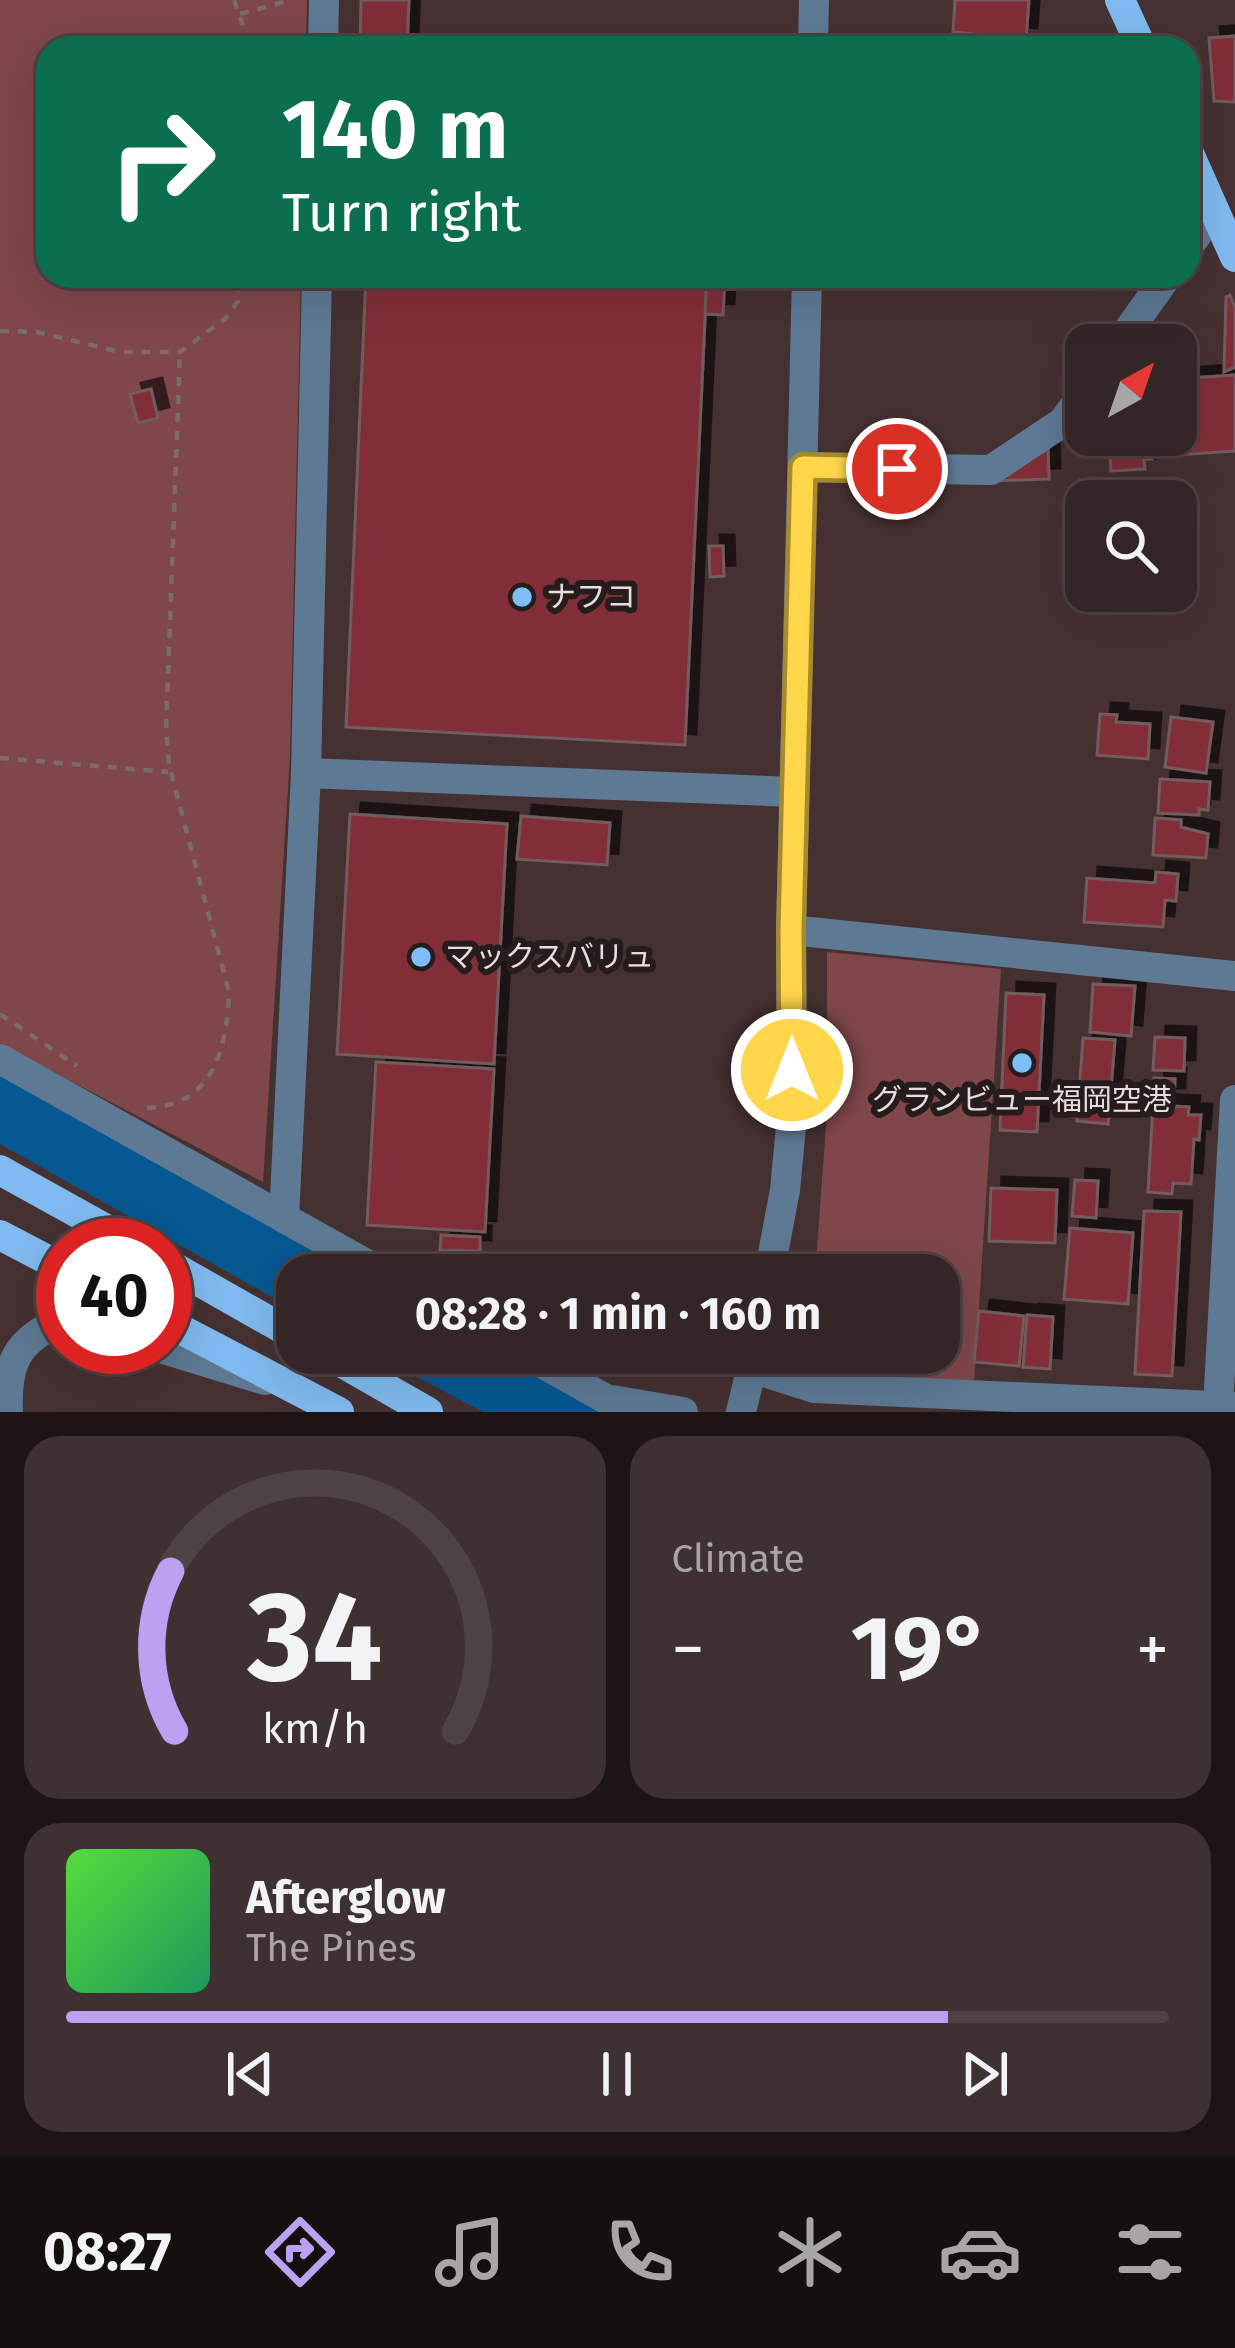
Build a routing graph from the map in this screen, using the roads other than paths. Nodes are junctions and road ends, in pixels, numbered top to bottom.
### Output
1 (324, 0) edge
2 (814, 0) edge
3 (1120, 0) edge
4 (322, 36) edge
5 (813, 36) edge
6 (1136, 36) edge
7 (1200, 179) edge
8 (1214, 210) junction
9 (1200, 230) edge
10 (1235, 257) edge
11 (317, 288) edge
12 (808, 288) edge
13 (1158, 288) edge
14 (1133, 324) edge
15 (1065, 419) edge
16 (803, 467) junction
17 (306, 772) junction
18 (794, 792) junction
19 (791, 930) junction
20 (1235, 976) edge
21 (0, 1060) edge
22 (1235, 1100) edge
23 (0, 1170) edge
24 (86, 1218) edge
25 (284, 1218) junction
26 (0, 1235) edge
27 (36, 1254) edge
28 (348, 1254) edge
29 (774, 1254) edge
30 (192, 1277) edge
31 (276, 1325) edge
32 (36, 1332) edge
33 (192, 1335) edge
34 (192, 1360) edge
35 (362, 1374) edge
36 (561, 1374) edge
37 (751, 1374) edge
38 (783, 1374) edge
39 (294, 1388) junction
40 (1227, 1407) edge
41 (3, 1412) edge
42 (339, 1412) edge
43 (428, 1412) edge
44 (683, 1412) edge
45 (741, 1412) edge

1 - 4 street
2 - 5 street
3 - 6 main road
7 - 8 main road
8 - 9 street
8 - 10 main road
11 - 17 street
12 - 16 street
13 - 14 street
15 - 16 street
16 - 18 street
17 - 18 street
17 - 25 street
18 - 19 street
19 - 20 street
19 - 29 street
21 - 25 street
22 - 40 street
23 - 24 main road
25 - 28 street
26 - 27 main road
30 - 31 main road
32 - 41 street
33 - 39 main road
34 - 39 street
35 - 43 main road
36 - 44 street
37 - 45 street
38 - 40 street
39 - 42 main road

